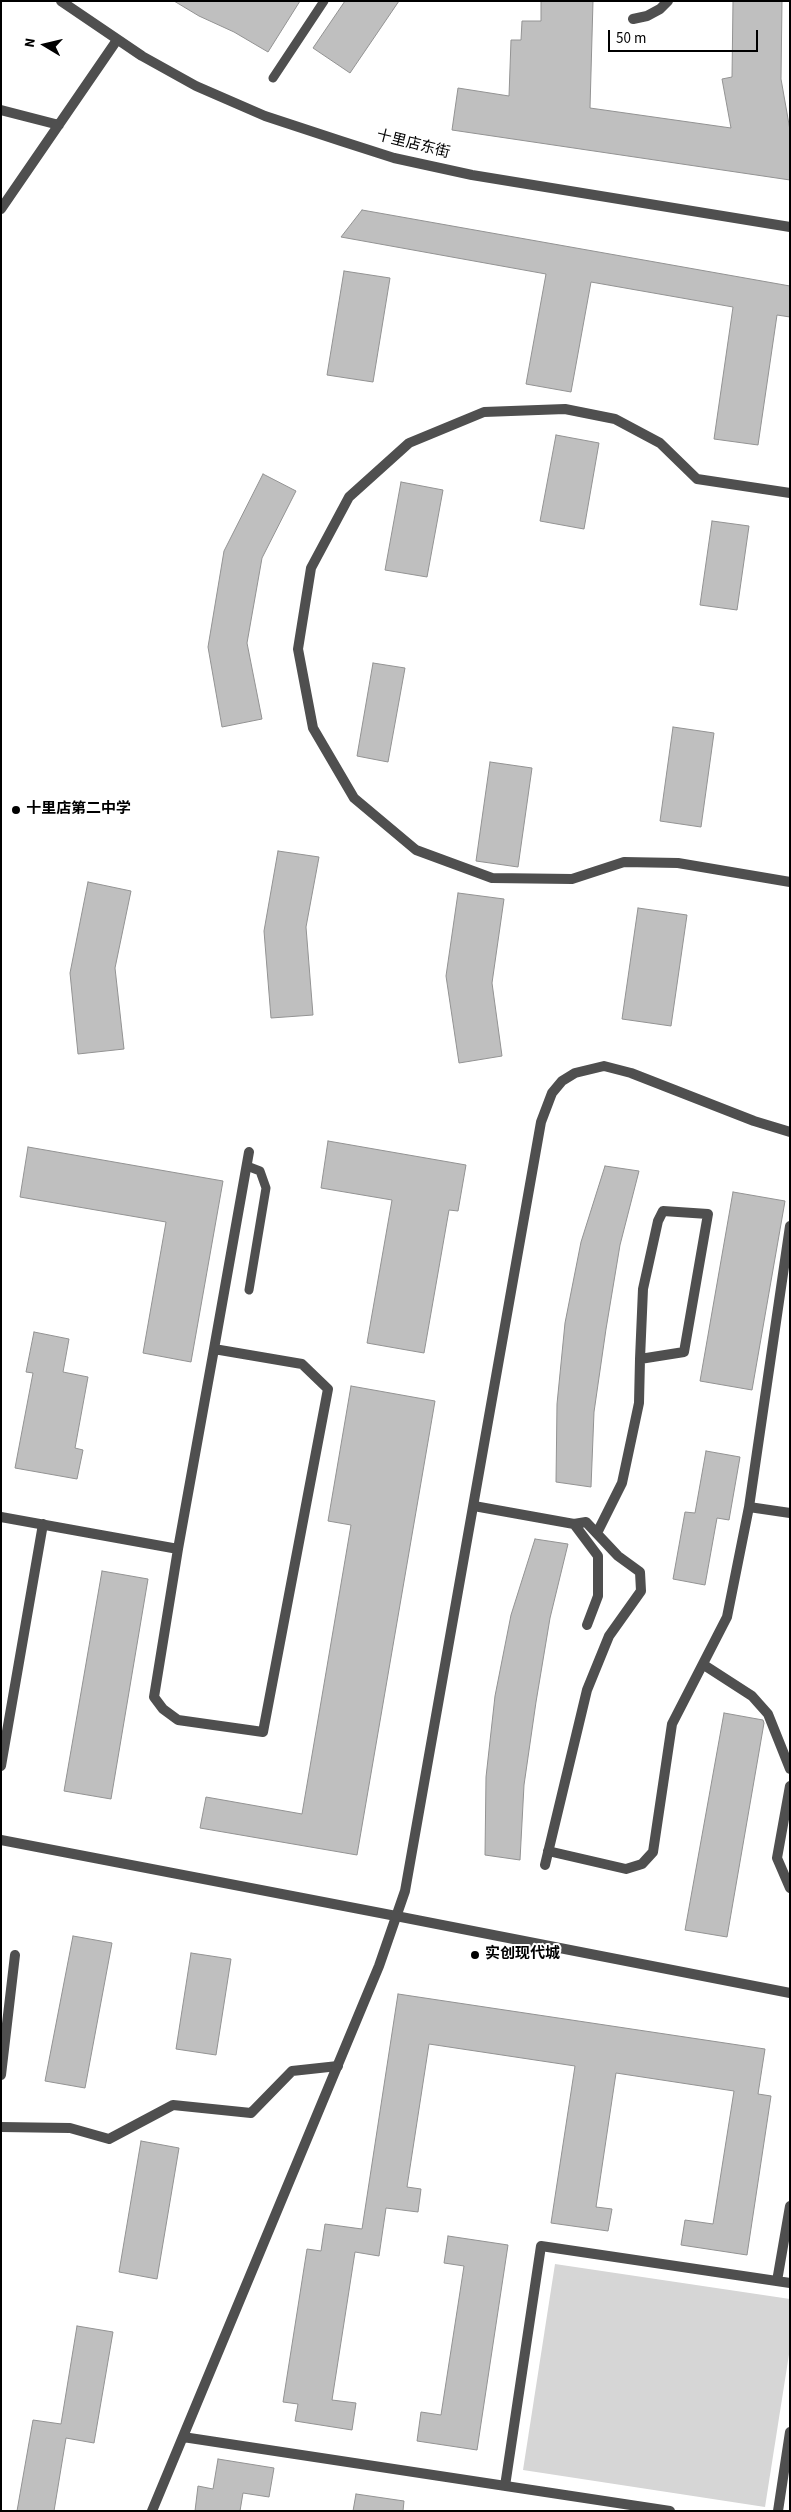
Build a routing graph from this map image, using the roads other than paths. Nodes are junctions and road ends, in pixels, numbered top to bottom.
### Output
1 (61, 1) edge
2 (324, 1) edge
3 (668, 1) edge
4 (633, 19) dead end
5 (117, 40) junction
6 (273, 78) dead end
7 (1, 110) edge
8 (59, 125) junction
9 (1, 209) edge
10 (790, 227) edge
11 (790, 493) edge
12 (790, 882) edge
13 (790, 1132) edge
14 (249, 1152) dead end
15 (247, 1166) junction
16 (790, 1226) edge
17 (249, 1290) dead end
18 (214, 1349) junction
19 (640, 1359) junction
20 (474, 1506) junction
21 (749, 1507) junction
22 (790, 1513) edge
23 (1, 1517) edge
24 (43, 1524) junction
25 (574, 1524) junction
26 (597, 1533) junction
27 (178, 1548) junction
28 (587, 1624) dead end
29 (704, 1664) junction
30 (5, 1718) edge
31 (1, 1766) edge
32 (790, 1768) edge
33 (790, 1786) edge
34 (1, 1840) edge
35 (548, 1852) junction
36 (544, 1865) dead end
37 (790, 1888) edge
38 (396, 1916) junction
39 (15, 1955) dead end
40 (790, 1992) edge
41 (338, 2066) junction
42 (1, 2075) edge
43 (1, 2126) edge
44 (790, 2206) edge
45 (777, 2281) junction
46 (790, 2283) edge
47 (790, 2432) edge
48 (183, 2437) junction
49 (505, 2486) junction
50 (152, 2511) edge
51 (670, 2511) edge
52 (778, 2511) edge

1 - 5 street, 十里店东街
2 - 6 lane
3 - 4 street
5 - 8 street
5 - 10 street, 十里店东街
7 - 8 street
8 - 9 street
11 - 12 street
13 - 20 street
14 - 15 street
15 - 17 lane
15 - 18 street
16 - 21 street
18 - 27 street
18 - 27 street
19 - 19 street
19 - 26 street
20 - 25 street
20 - 38 street
21 - 22 street
21 - 29 street
23 - 24 street
24 - 27 street
24 - 30 street
25 - 26 street
25 - 28 street
26 - 35 street
29 - 32 street
29 - 35 street
30 - 31 street
33 - 37 street
34 - 38 street
35 - 36 street
38 - 40 street
38 - 41 street
39 - 42 street
41 - 43 street
41 - 48 street
44 - 45 street
45 - 46 street
45 - 49 street
47 - 52 street
48 - 49 street
48 - 50 street
49 - 51 street

